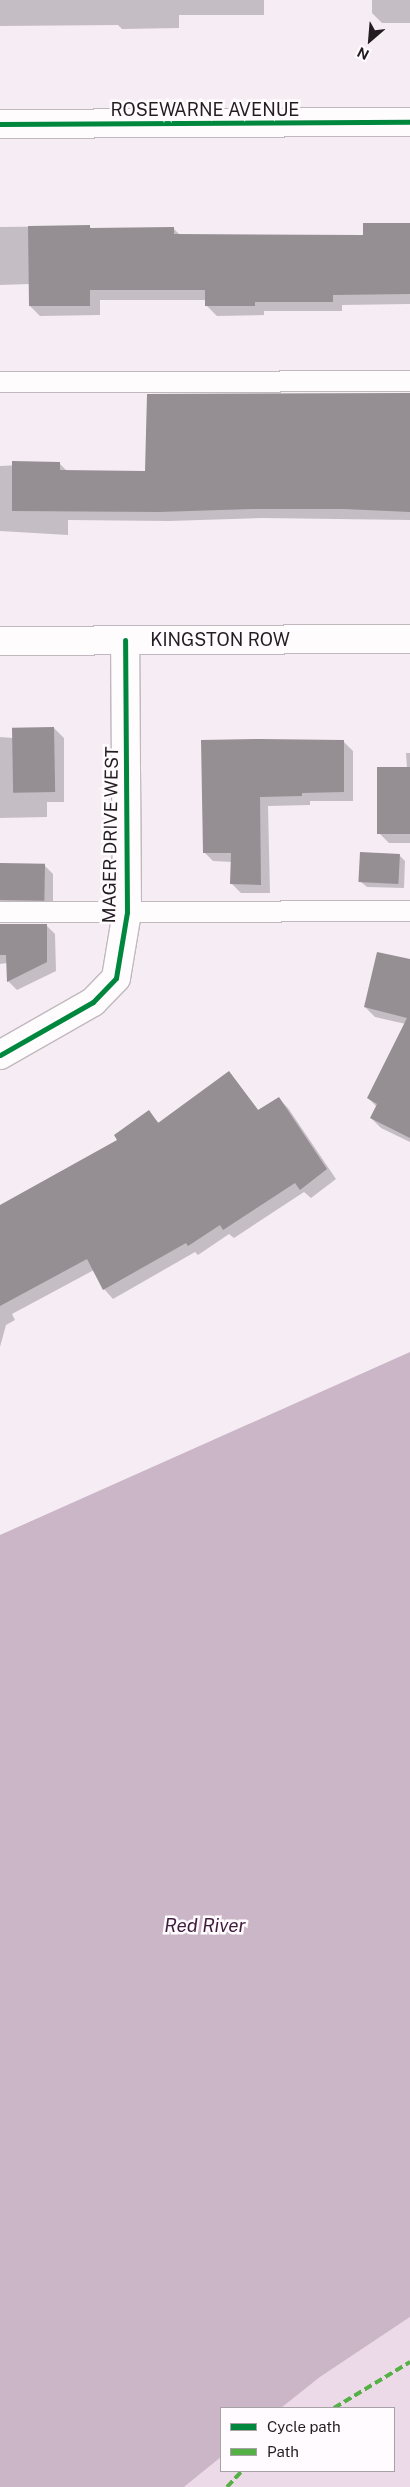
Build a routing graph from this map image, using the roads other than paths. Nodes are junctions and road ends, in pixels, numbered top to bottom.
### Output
1 (410, 122) edge
2 (0, 124) edge
3 (410, 381) edge
4 (0, 382) edge
5 (410, 639) edge
6 (125, 640) junction
7 (0, 641) edge
8 (410, 911) edge
9 (0, 912) edge
10 (127, 912) junction
11 (0, 1055) edge

1 - 2 street, ROSEWARNE AVENUE
3 - 4 lane
5 - 6 street, KINGSTON ROW
6 - 7 street, KINGSTON ROW
6 - 10 street, MAGER DRIVE WEST
8 - 10 lane
9 - 10 lane
10 - 11 street, MAGER DRIVE WEST

